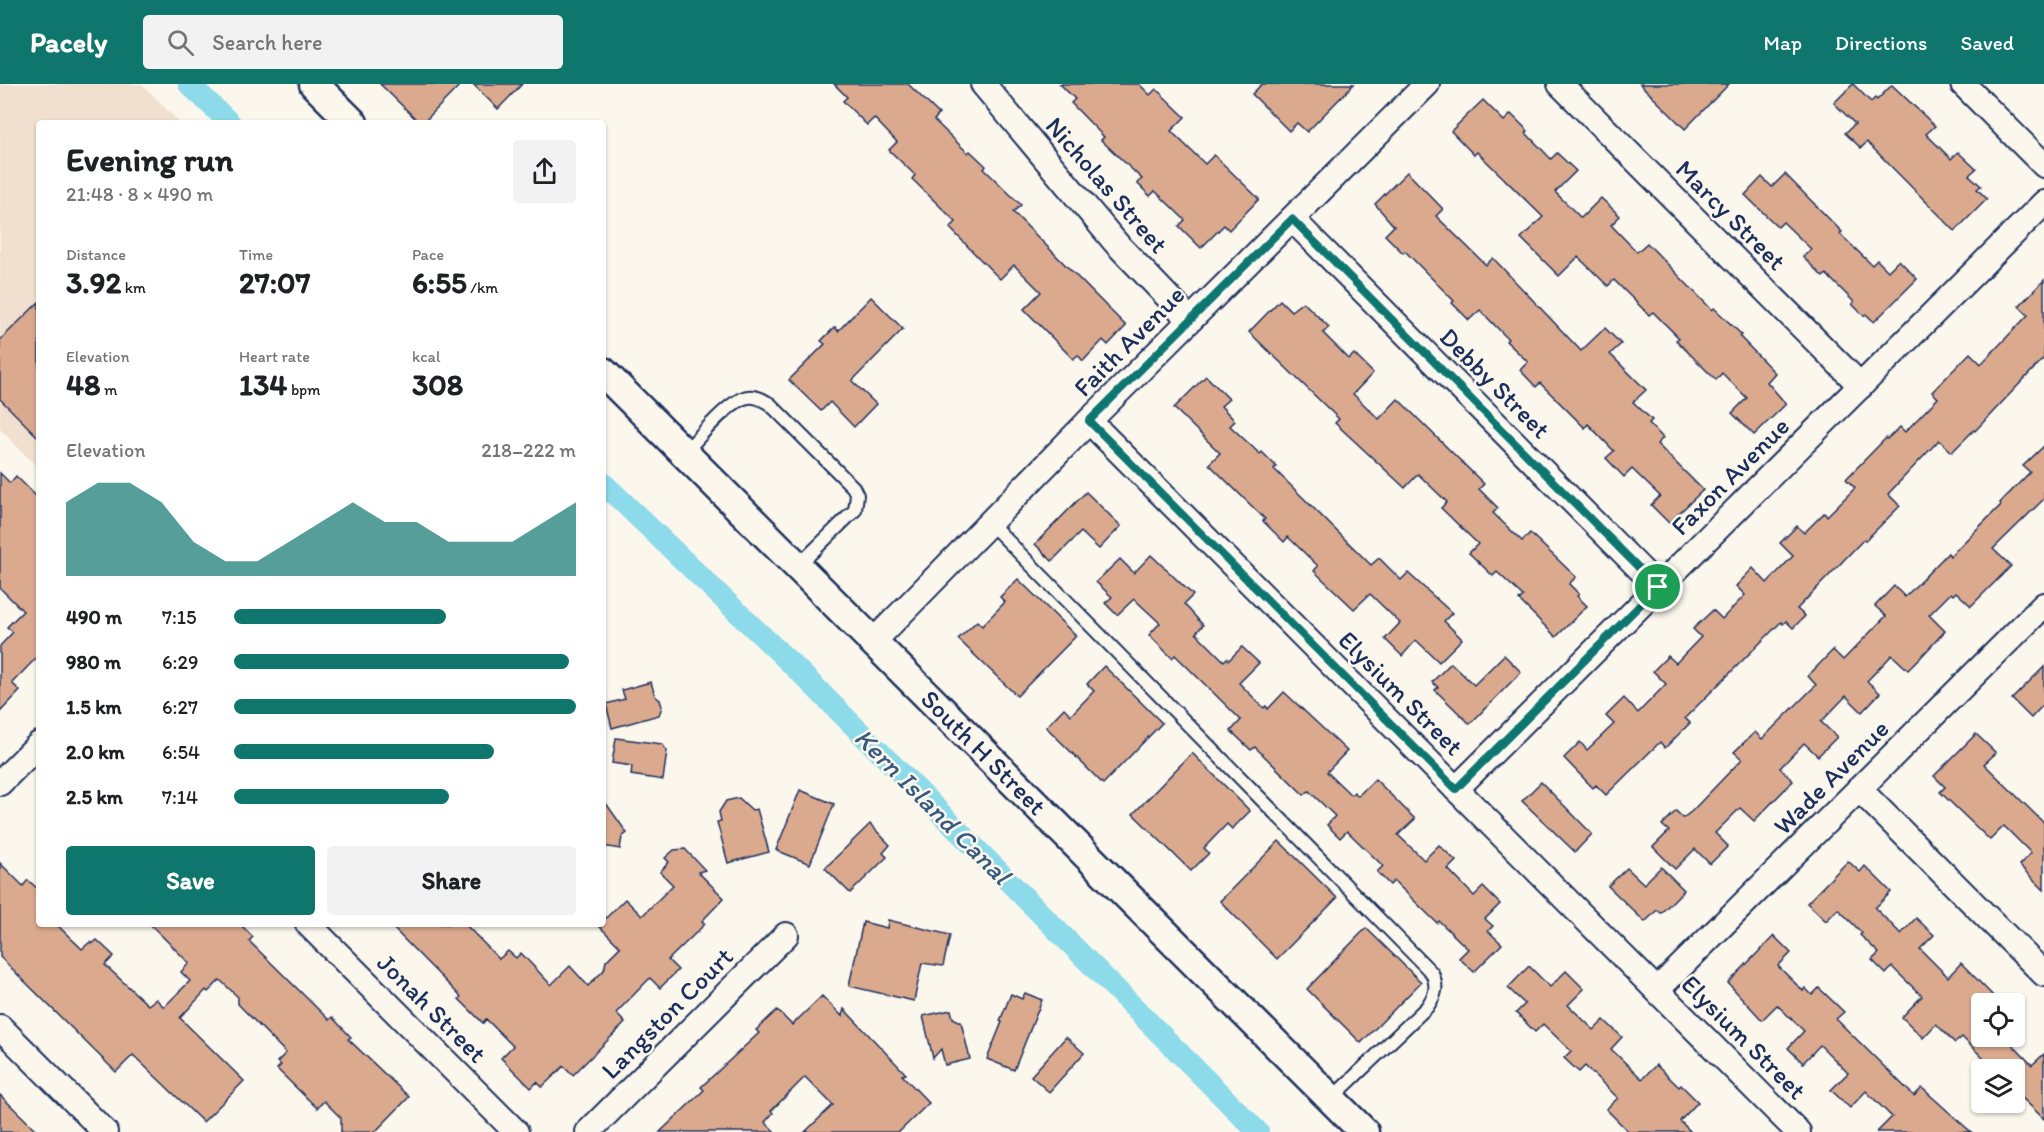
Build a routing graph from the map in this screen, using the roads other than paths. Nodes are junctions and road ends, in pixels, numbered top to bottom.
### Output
1 (314, 84) edge
2 (983, 84) edge
3 (1427, 84) edge
4 (1560, 84) edge
5 (1963, 84) edge
6 (350, 120) edge
7 (2044, 165) edge
8 (2044, 203) edge
9 (1292, 219) junction
10 (1190, 320) junction
11 (606, 375) edge
12 (1861, 386) junction
13 (1089, 421) junction
14 (684, 453) junction
15 (990, 523) junction
16 (798, 566) junction
17 (1658, 587) junction
18 (2044, 605) edge
19 (873, 642) junction
20 (36, 747) edge
21 (0, 783) edge
22 (1456, 789) junction
23 (1859, 789) junction
24 (311, 927) edge
25 (786, 935) dead end
26 (2044, 974) edge
27 (1657, 990) junction
28 (0, 1027) edge
29 (1331, 1099) junction
30 (105, 1132) edge
31 (516, 1132) edge
32 (588, 1132) edge
33 (1364, 1132) edge
34 (1798, 1132) edge

1 - 6 street
2 - 10 street, Nicholas Street
3 - 9 street, Faith Avenue
4 - 12 street, Marcy Street
5 - 7 street
8 - 12 street, Faxon Avenue
9 - 10 street, Faith Avenue
9 - 17 street, Debby Street
10 - 13 street, Faith Avenue
11 - 14 street, South H Street
12 - 17 street, Faxon Avenue
13 - 15 street, Faith Avenue
13 - 22 street, Elysium Street
14 - 16 street, South H Street
14 - 16 lane
15 - 19 street, Faith Avenue
15 - 29 lane
16 - 19 street, South H Street
17 - 22 street, Faxon Avenue
18 - 23 street, Wade Avenue
19 - 29 street, South H Street
20 - 21 street
22 - 27 street, Elysium Street
23 - 26 street
23 - 27 street, Wade Avenue
24 - 31 street, Jonah Street
25 - 32 street, Langston Court
27 - 34 street, Elysium Street
28 - 30 street
29 - 33 street, South H Street

